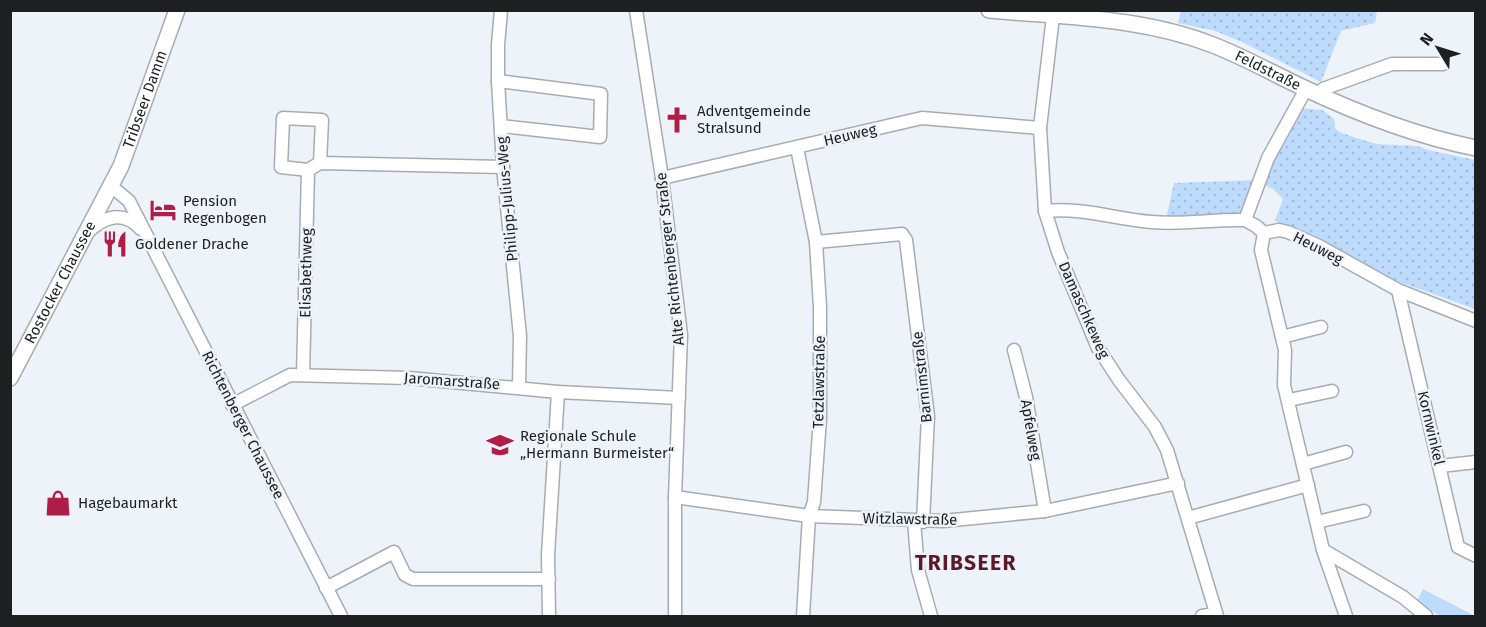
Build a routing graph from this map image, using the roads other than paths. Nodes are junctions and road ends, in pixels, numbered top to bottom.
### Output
1 (177, 10) edge
2 (501, 10) edge
3 (636, 10) edge
4 (989, 10) edge
5 (1053, 16) junction
6 (1443, 64) dead end
7 (498, 81) junction
8 (1313, 92) junction
9 (501, 126) junction
10 (1040, 128) junction
11 (797, 148) junction
12 (1476, 148) edge
13 (320, 163) junction
14 (503, 167) junction
15 (308, 170) junction
16 (662, 178) junction
17 (111, 186) junction
18 (1045, 211) junction
19 (1245, 220) junction
20 (1264, 232) junction
21 (145, 233) junction
22 (81, 241) junction
23 (816, 242) junction
24 (1398, 290) junction
25 (1476, 321) edge
26 (1321, 327) dead end
27 (1282, 337) junction
28 (1014, 350) dead end
29 (303, 375) junction
30 (10, 378) edge
31 (519, 387) junction
32 (1332, 391) dead end
33 (558, 392) junction
34 (679, 398) junction
35 (1288, 400) junction
36 (232, 405) junction
37 (1346, 452) dead end
38 (1476, 462) edge
39 (1303, 464) junction
40 (1440, 466) junction
41 (1178, 483) junction
42 (1308, 485) junction
43 (675, 497) junction
44 (1045, 511) junction
45 (1364, 511) dead end
46 (809, 516) junction
47 (1188, 518) junction
48 (919, 521) junction
49 (1317, 522) junction
50 (1323, 550) junction
51 (1476, 556) edge
52 (549, 579) junction
53 (326, 588) junction
54 (1217, 615) edge
55 (341, 616) edge
56 (549, 616) edge
57 (675, 616) edge
58 (803, 616) edge
59 (931, 616) edge
60 (1202, 616) edge
61 (1347, 616) edge
62 (1424, 616) edge

1 - 17 main road, Tribseer Damm
2 - 7 street, Philipp-Julius-Weg
3 - 16 street, Alte Richtenberger Straße
4 - 5 main road, Feldstraße
5 - 8 main road, Feldstraße
5 - 10 street, Damaschkeweg
6 - 8 street
7 - 9 street, Philipp-Julius-Weg
7 - 9 street
8 - 12 main road, Feldstraße
8 - 19 street
9 - 14 street, Philipp-Julius-Weg
10 - 11 street, Heuweg
10 - 18 street, Damaschkeweg
11 - 16 street, Heuweg
11 - 23 street, Tetzlawstraße
13 - 14 street
13 - 15 street
13 - 15 street
14 - 31 street, Philipp-Julius-Weg
15 - 29 street, Elisabethweg
16 - 34 street, Alte Richtenberger Straße
17 - 21 street, Richtenberger Chaussee
17 - 22 main road, Rostocker Chaussee
18 - 19 street
18 - 41 street, Damaschkeweg
19 - 20 street, Heuweg
20 - 24 street, Heuweg
20 - 27 street
21 - 22 street
21 - 36 street, Richtenberger Chaussee
22 - 30 main road, Rostocker Chaussee
23 - 46 street, Tetzlawstraße
23 - 48 street, Barnimstraße
24 - 25 street, Heuweg
24 - 40 street, Kornwinkel
26 - 27 street
27 - 35 street
28 - 44 street, Apfelweg
29 - 31 street, Jaromarstraße
29 - 36 street, Jaromarstraße
31 - 33 street, Jaromarstraße
32 - 35 street
33 - 34 street, Jaromarstraße
33 - 52 street
34 - 43 street, Alte Richtenberger Straße
35 - 39 street
36 - 53 street, Richtenberger Chaussee
37 - 39 street
38 - 40 street
39 - 42 street
40 - 51 street, Kornwinkel
41 - 44 street, Witzlawstraße
41 - 47 street, Damaschkeweg
42 - 47 street
42 - 49 street
43 - 46 street, Witzlawstraße
43 - 57 street, Alte Richtenberger Straße
44 - 48 street, Witzlawstraße
45 - 49 street
46 - 48 street, Witzlawstraße
46 - 58 street, Tetzlawstraße
47 - 54 street, Damaschkeweg
48 - 59 street, Barnimstraße
49 - 50 street
50 - 61 street
50 - 62 street
52 - 53 street
52 - 56 street
53 - 55 street, Richtenberger Chaussee
54 - 60 street

